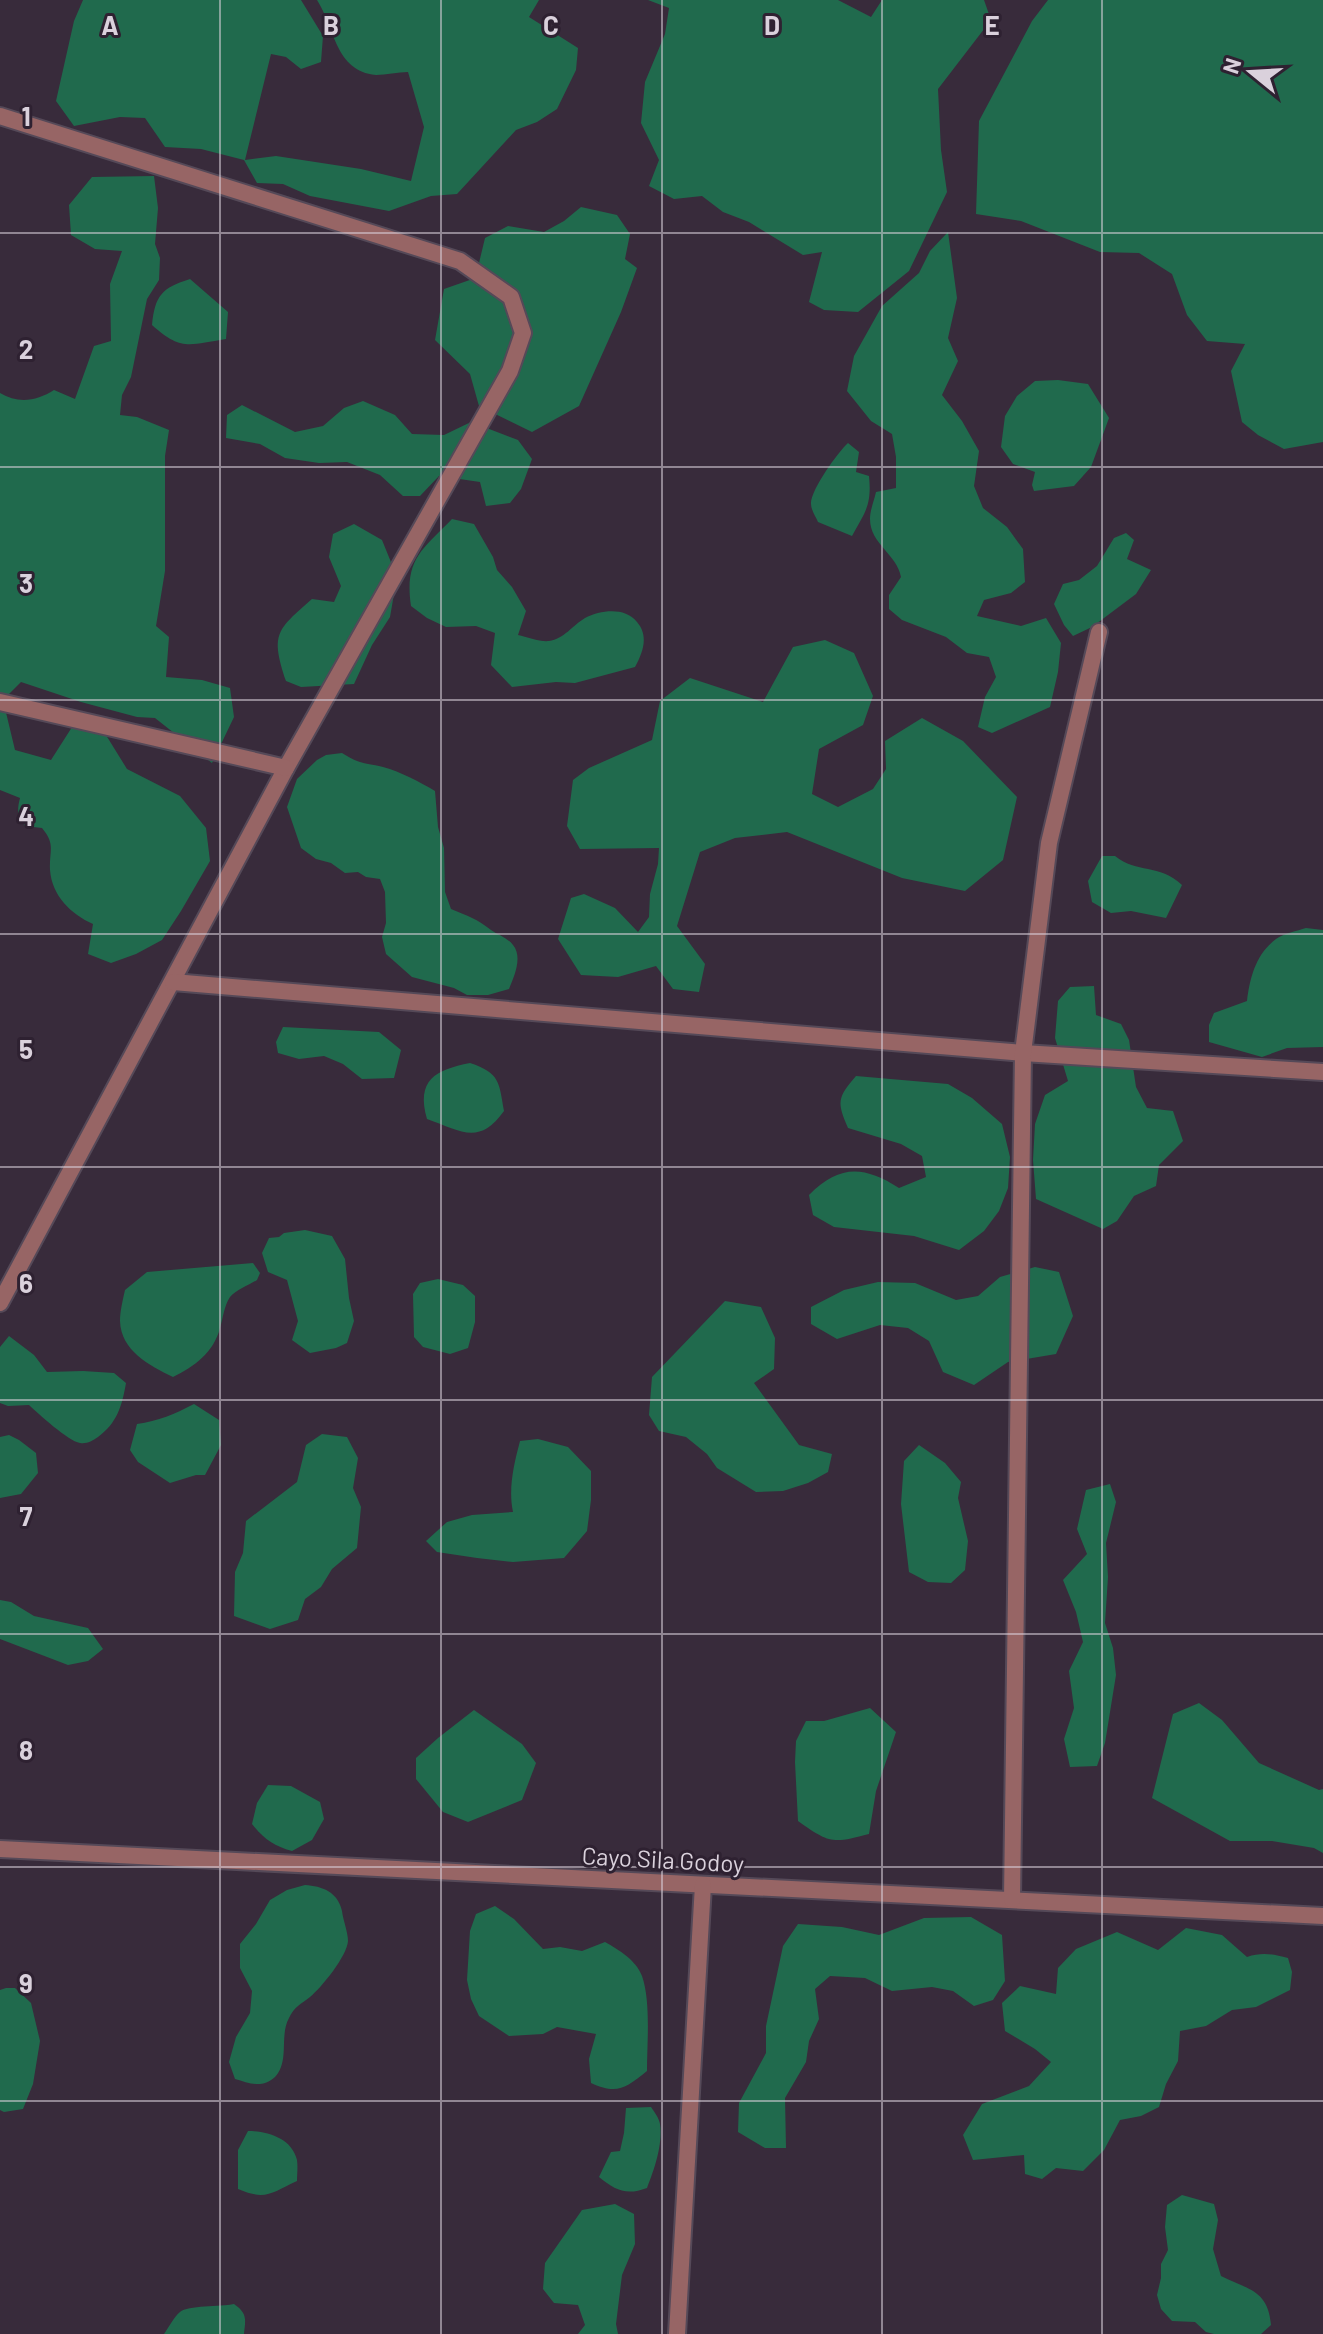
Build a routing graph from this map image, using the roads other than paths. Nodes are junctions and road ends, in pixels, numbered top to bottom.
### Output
1 (0, 116) edge
2 (1099, 632) dead end
3 (0, 702) edge
4 (286, 768) junction
5 (173, 982) junction
6 (1023, 1053) junction
7 (1323, 1072) edge
8 (0, 1303) edge
9 (0, 1849) edge
10 (703, 1885) junction
11 (1012, 1900) junction
12 (1323, 1916) edge
13 (677, 2334) edge

1 - 4 street
2 - 6 street
3 - 4 street
4 - 5 street
5 - 6 street
5 - 8 street
6 - 7 street
6 - 11 street
9 - 10 street, Cayo Sila Godoy
10 - 11 street, Cayo Sila Godoy
10 - 13 street
11 - 12 street, Cayo Sila Godoy

